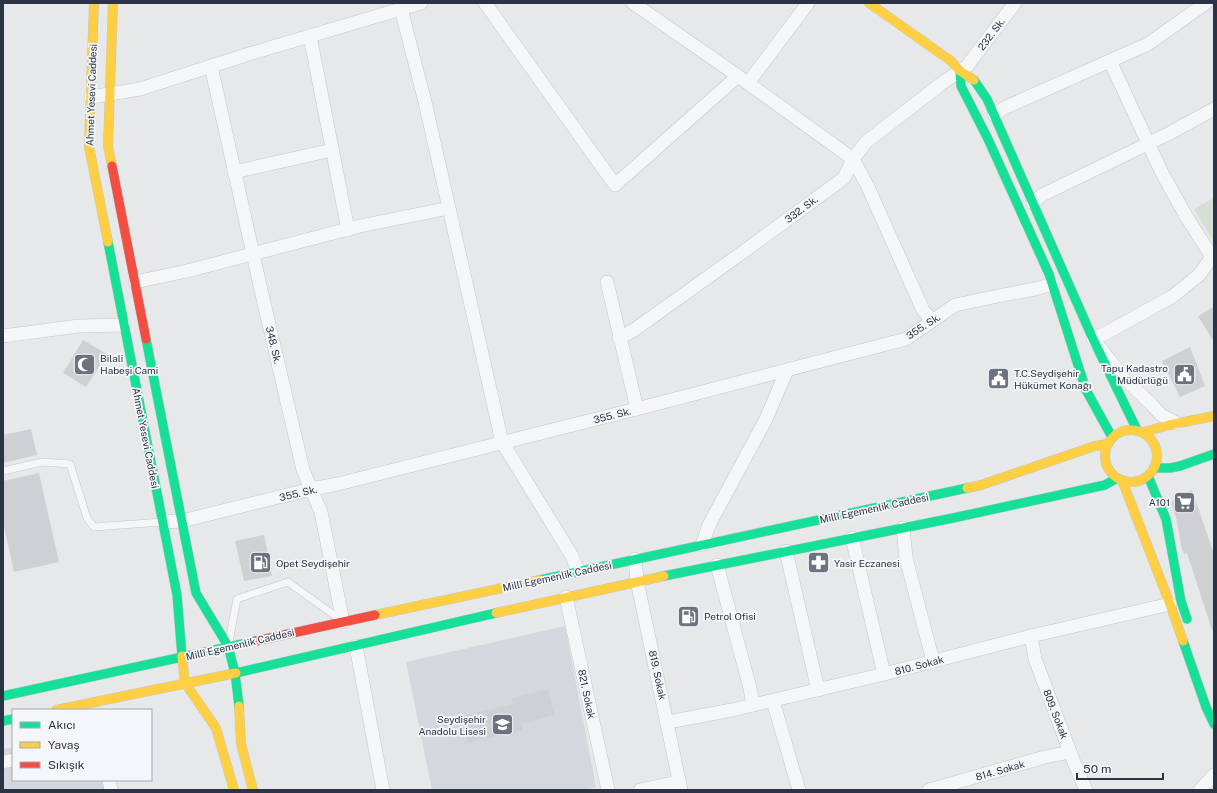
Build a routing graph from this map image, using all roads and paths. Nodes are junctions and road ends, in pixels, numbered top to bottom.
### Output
1 (94, 3) edge
2 (113, 3) edge
3 (421, 3) edge
4 (485, 3) edge
5 (633, 3) edge
6 (808, 3) edge
7 (869, 3) edge
8 (1015, 3) edge
9 (1206, 3) edge
10 (401, 6) edge
11 (310, 36) junction
12 (1110, 61) junction
13 (211, 66) junction
14 (963, 68) junction
15 (743, 80) junction
16 (110, 94) junction
17 (91, 97) junction
18 (1214, 109) edge
19 (994, 115) junction
20 (1148, 143) junction
21 (332, 150) junction
22 (853, 159) junction
23 (234, 172) junction
24 (1033, 203) junction
25 (449, 208) junction
26 (348, 230) junction
27 (253, 254) junction
28 (135, 282) junction
29 (607, 282) dead end
30 (1052, 284) junction
31 (932, 320) junction
32 (124, 325) junction
33 (3, 336) edge
34 (619, 338) junction
35 (1093, 339) junction
36 (786, 370) junction
37 (637, 409) junction
38 (1214, 416) edge
39 (1176, 423) junction
40 (1140, 431) junction
41 (1110, 441) junction
42 (502, 442) junction
43 (1214, 454) edge
44 (1154, 468) junction
45 (3, 471) edge
46 (1148, 476) junction
47 (1120, 479) junction
48 (311, 489) junction
49 (182, 521) junction
50 (163, 522) junction
51 (903, 528) junction
52 (852, 538) junction
53 (702, 545) junction
54 (786, 551) junction
55 (635, 559) junction
56 (717, 565) junction
57 (578, 571) junction
58 (638, 581) junction
59 (566, 597) junction
60 (1170, 604) junction
61 (343, 622) junction
62 (1192, 631) dead end
63 (1031, 636) junction
64 (228, 646) junction
65 (356, 646) junction
66 (182, 657) junction
67 (933, 661) junction
68 (235, 673) junction
69 (884, 674) junction
70 (185, 683) junction
71 (818, 690) junction
72 (3, 696) edge
73 (773, 701) junction
74 (753, 705) junction
75 (61, 709) edge
76 (668, 722) junction
77 (1214, 724) edge
78 (1070, 752) junction
79 (1214, 775) edge
80 (681, 787) edge
81 (946, 788) edge
82 (234, 790) edge
83 (253, 790) edge
84 (383, 790) edge
85 (608, 790) edge
86 (640, 790) edge
87 (799, 790) edge
88 (929, 790) edge
89 (1086, 790) edge
90 (1200, 790) edge

1 - 17 street, Ahmet Yesevi Caddesi
2 - 16 street, Ahmet Yesevi Caddesi
3 - 10 street
4 - 15 street
5 - 15 street
6 - 15 street
7 - 14 street
8 - 14 street, 232. Sk.
9 - 12 street
10 - 11 street
10 - 25 street
11 - 13 street
11 - 21 street
12 - 19 street
12 - 20 street
13 - 16 street
13 - 23 street, 348. Sk.
14 - 19 street
14 - 22 street, 332. Sk.
14 - 30 street
15 - 22 street
16 - 17 street
16 - 28 street, Ahmet Yesevi Caddesi
17 - 32 street, Ahmet Yesevi Caddesi
18 - 20 street
19 - 24 street
20 - 24 street
20 - 35 street
21 - 23 street
21 - 26 street
22 - 31 street
22 - 34 street, 332. Sk.
23 - 27 street, 348. Sk.
24 - 35 street
25 - 26 street
25 - 42 street
26 - 27 street
27 - 28 street
27 - 48 street, 348. Sk.
28 - 49 street, Ahmet Yesevi Caddesi
29 - 34 street
30 - 31 street, 355. Sk.
30 - 41 street
31 - 36 street, 355. Sk.
32 - 33 street
32 - 50 street, Ahmet Yesevi Caddesi
34 - 37 street
35 - 39 street
35 - 40 street
36 - 37 street, 355. Sk.
36 - 53 street
37 - 42 street, 355. Sk.
38 - 39 street
39 - 40 street
40 - 41 street
40 - 44 street
41 - 47 street
41 - 53 street, Millî Egemenlik Caddesi
42 - 48 street, 355. Sk.
42 - 57 street
43 - 44 street
44 - 46 street
45 - 50 lane
46 - 47 street
46 - 62 street
47 - 51 street
47 - 60 street
48 - 49 street, 355. Sk.
48 - 61 street, 348. Sk.
49 - 50 street, 355. Sk.
49 - 64 street, Ahmet Yesevi Caddesi
50 - 66 street, Ahmet Yesevi Caddesi
51 - 52 street
51 - 67 street
52 - 54 street
52 - 69 street
53 - 55 street, Millî Egemenlik Caddesi
54 - 56 street
54 - 71 street
55 - 57 street, Millî Egemenlik Caddesi
55 - 58 street, 819. Sokak
56 - 58 street
56 - 74 street
57 - 61 street, Millî Egemenlik Caddesi
58 - 59 street
58 - 76 street, 819. Sokak
59 - 65 street
59 - 85 street, 821. Sokak
60 - 63 street, 810. Sokak
60 - 77 street
61 - 64 street, Millî Egemenlik Caddesi
61 - 64 lane
63 - 67 street, 810. Sokak
63 - 78 street, 809. Sokak
64 - 66 street, Millî Egemenlik Caddesi
64 - 68 street, Ahmet Yesevi Caddesi
65 - 68 street
65 - 84 street
66 - 70 street, Ahmet Yesevi Caddesi
66 - 72 street, Millî Egemenlik Caddesi
67 - 69 street, 810. Sokak
68 - 70 street
68 - 83 street, Ahmet Yesevi Caddesi
69 - 71 street, 810. Sokak
70 - 75 street
70 - 82 street, Ahmet Yesevi Caddesi
71 - 73 street, 810. Sokak
73 - 74 street, 810. Sokak
73 - 87 street
74 - 76 street, 810. Sokak
76 - 80 street, 819. Sokak
78 - 81 street, 814. Sokak
78 - 89 street, 809. Sokak
79 - 90 street
80 - 86 street
81 - 88 street, 814. Sokak

